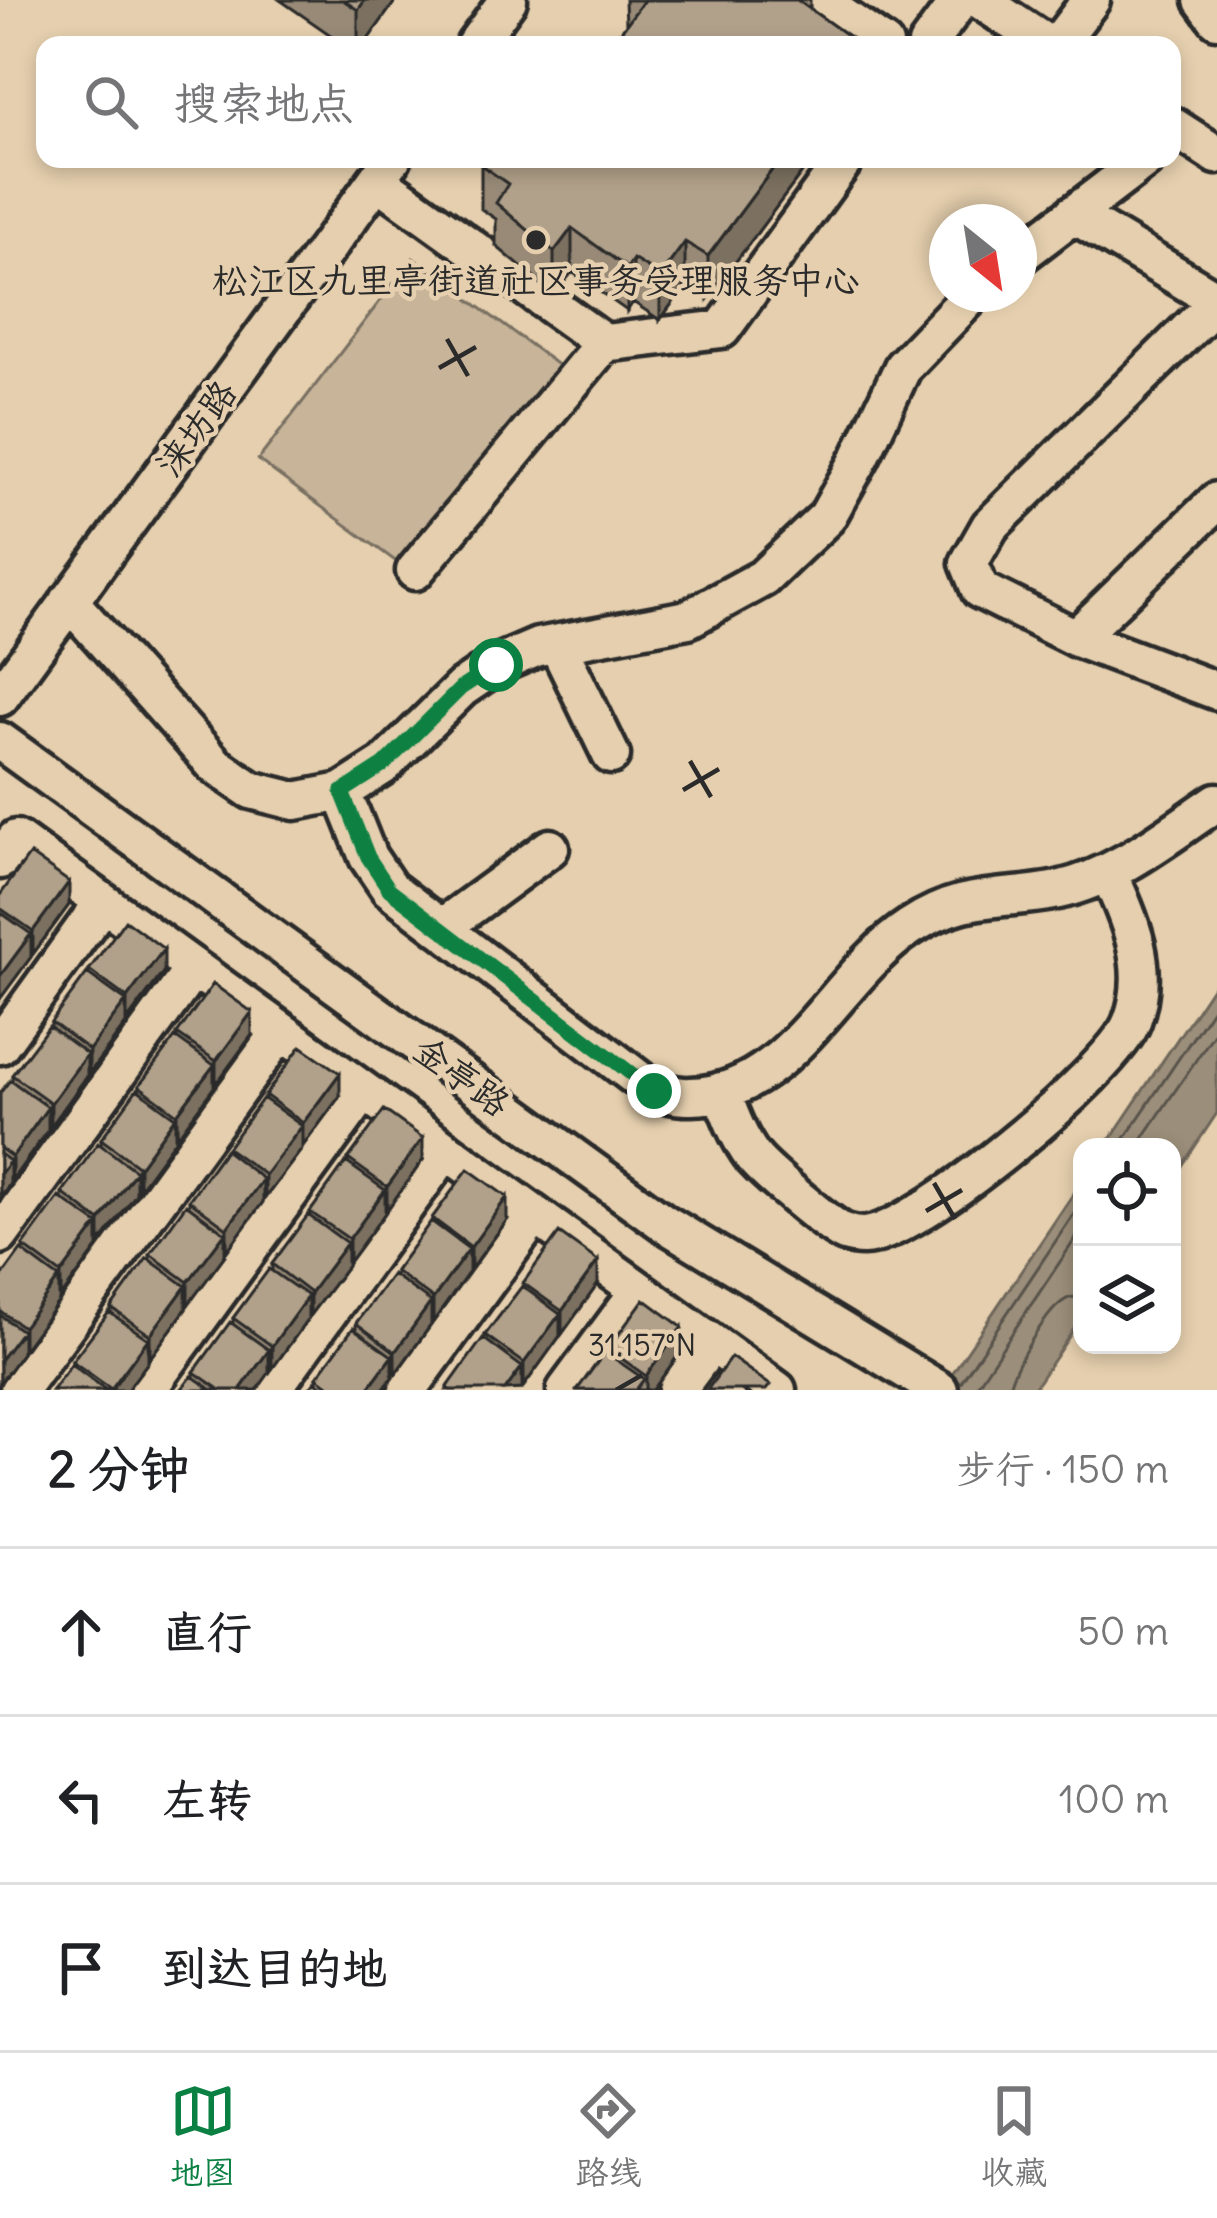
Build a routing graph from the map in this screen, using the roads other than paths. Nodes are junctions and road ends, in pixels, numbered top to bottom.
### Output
1 (508, 0) edge
2 (819, 0) edge
3 (960, 0) edge
4 (980, 0) edge
5 (1091, 0) edge
6 (1203, 0) edge
7 (1217, 19) edge
8 (482, 36) edge
9 (871, 36) edge
10 (934, 36) edge
11 (1038, 36) edge
12 (1061, 36) edge
13 (838, 168) edge
14 (1134, 168) edge
15 (385, 169) edge
16 (1073, 214) junction
17 (1037, 242) edge
18 (1217, 301) edge
19 (956, 312) edge
20 (604, 343) junction
21 (1217, 501) edge
22 (415, 571) dead end
23 (69, 602) junction
24 (1076, 638) junction
25 (557, 644) junction
26 (1217, 691) edge
27 (0, 697) edge
28 (0, 741) edge
29 (610, 755) dead end
30 (342, 792) junction
31 (1217, 802) edge
32 (550, 848) dead end
33 (0, 860) edge
34 (1108, 872) junction
35 (103, 902) junction
36 (441, 928) junction
37 (194, 968) junction
38 (281, 1030) junction
39 (0, 1045) edge
40 (364, 1091) junction
41 (721, 1091) junction
42 (446, 1150) junction
43 (536, 1215) junction
44 (0, 1235) edge
45 (639, 1291) junction
46 (712, 1343) junction
47 (937, 1389) edge
48 (19, 1390) edge
49 (147, 1390) edge
50 (272, 1390) edge
51 (408, 1390) edge
52 (566, 1390) edge
53 (677, 1390) edge
54 (776, 1390) edge

1 - 8 street
2 - 9 street
3 - 10 street
4 - 11 street
5 - 12 street
6 - 7 street
13 - 20 street
14 - 16 street
15 - 20 street
15 - 23 street, 涞坊路
16 - 17 street
16 - 18 street
18 - 24 street
19 - 25 street
20 - 22 street
21 - 24 street
23 - 27 street, 涞坊路
23 - 30 street
24 - 26 street
25 - 29 street
25 - 30 street
28 - 47 street, 金亭路
30 - 36 street
31 - 34 street
32 - 36 street
33 - 35 street
34 - 41 street
34 - 41 street
35 - 37 street
35 - 39 street
36 - 41 street
37 - 38 street
37 - 44 street
38 - 40 street
38 - 48 street
40 - 42 street
40 - 49 street
42 - 43 street
42 - 50 street
43 - 45 street
43 - 51 street
45 - 46 street
45 - 52 street
46 - 53 street
46 - 54 street

